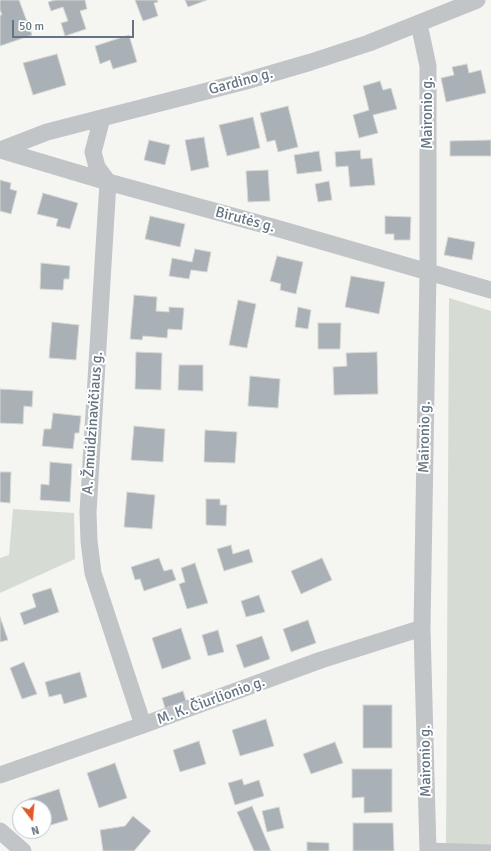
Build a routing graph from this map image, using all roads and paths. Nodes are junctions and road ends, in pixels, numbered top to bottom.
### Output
1 (477, 0) edge
2 (419, 24) junction
3 (102, 118) junction
4 (0, 150) edge
5 (108, 182) junction
6 (428, 272) junction
7 (491, 290) edge
8 (422, 628) junction
9 (143, 726) junction
10 (0, 775) edge
11 (0, 831) edge
12 (428, 849) edge
13 (491, 849) edge
14 (22, 851) edge

1 - 2 street, Gardino g.
2 - 3 street, Gardino g.
2 - 6 street, Maironio g.
3 - 4 street, Gardino g.
3 - 5 street
4 - 5 street, Birutės g.
5 - 6 street, Birutės g.
5 - 9 street, A. Žmuidzinavičiaus g.
6 - 7 street, Birutės g.
6 - 8 street, Maironio g.
8 - 9 street, M. K. Čiurlionio g.
8 - 12 street, Maironio g.
9 - 10 street, M. K. Čiurlionio g.
11 - 14 street
12 - 13 lane

